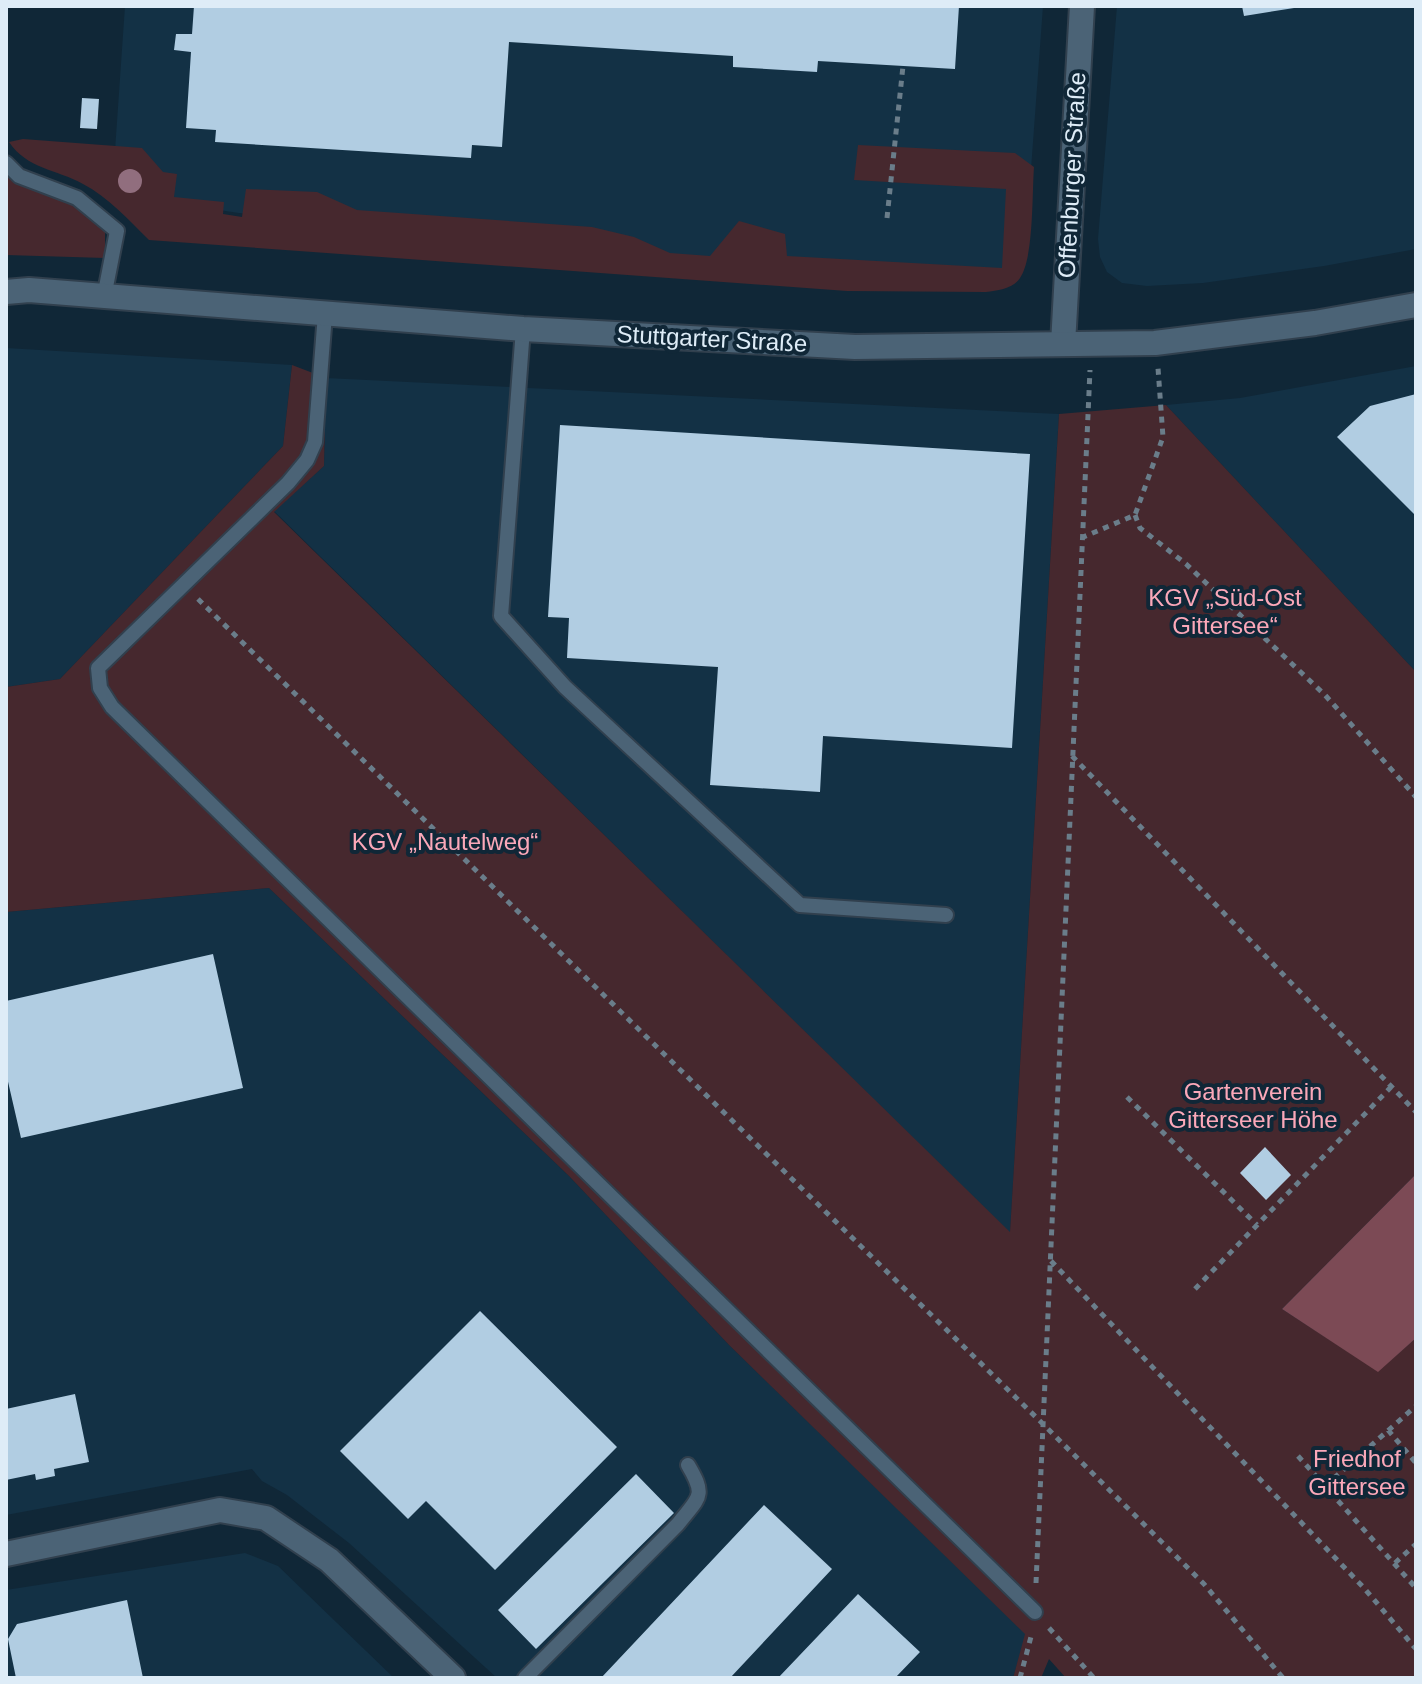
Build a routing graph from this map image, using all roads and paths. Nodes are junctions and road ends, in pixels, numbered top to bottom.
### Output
1 (1082, 6) edge
2 (903, 66) dead end
3 (6, 163) edge
4 (887, 218) dead end
5 (6, 292) edge
6 (104, 297) junction
7 (1416, 305) edge
8 (325, 314) junction
9 (523, 329) junction
10 (1092, 343) junction
11 (1155, 343) junction
12 (1063, 344) junction
13 (1135, 515) junction
14 (1081, 538) junction
15 (185, 585) junction
16 (1072, 755) junction
17 (1416, 797) edge
18 (946, 915) dead end
19 (1391, 1087) junction
20 (1127, 1097) dead end
21 (1416, 1112) edge
22 (1257, 1225) junction
23 (1051, 1261) junction
24 (1195, 1289) dead end
25 (1416, 1406) edge
26 (1043, 1424) junction
27 (1388, 1430) junction
28 (1298, 1456) dead end
29 (1416, 1463) edge
30 (688, 1465) dead end
31 (1325, 1486) junction
32 (1416, 1544) edge
33 (6, 1554) edge
34 (1395, 1563) junction
35 (1416, 1588) edge
36 (1035, 1612) junction
37 (1416, 1649) edge
38 (453, 1678) edge
39 (525, 1678) edge
40 (1020, 1678) edge
41 (1094, 1678) edge
42 (1283, 1678) edge

1 - 12 main road, Offenburger Straße
2 - 4 path
3 - 6 lane
5 - 6 main road, Stuttgarter Straße
6 - 8 main road, Stuttgarter Straße
7 - 11 main road, Stuttgarter Straße
8 - 9 main road, Stuttgarter Straße
8 - 15 lane
9 - 12 main road, Stuttgarter Straße
9 - 18 lane
10 - 11 main road, Stuttgarter Straße
10 - 12 main road, Stuttgarter Straße
10 - 14 path
11 - 13 path
13 - 14 path
13 - 17 path
14 - 16 path
15 - 26 path
15 - 36 lane
16 - 19 path
16 - 23 path
19 - 21 path
19 - 22 path
20 - 22 path
22 - 24 path
23 - 26 path
23 - 37 path
25 - 27 path
26 - 36 path
26 - 42 path
27 - 29 path
27 - 31 path
28 - 31 path
30 - 39 lane
31 - 34 path
32 - 34 path
33 - 38 main road
34 - 35 path
36 - 40 path
36 - 41 path

